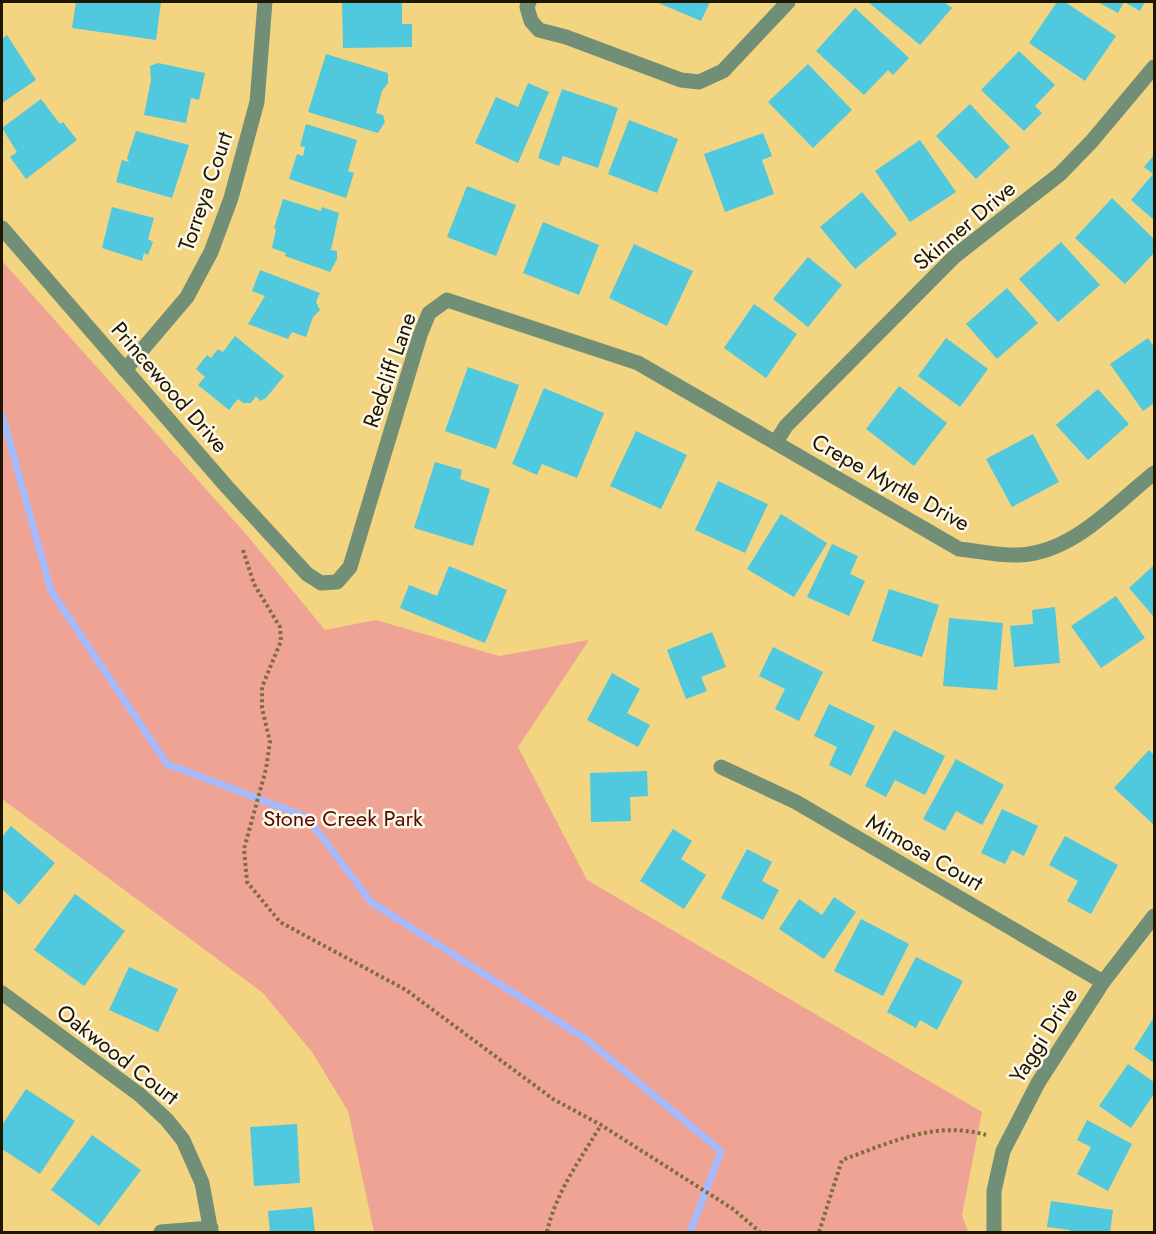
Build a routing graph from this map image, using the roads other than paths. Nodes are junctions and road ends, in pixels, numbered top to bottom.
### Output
1 (265, 2) edge
2 (788, 2) edge
3 (528, 4) edge
4 (1155, 67) edge
5 (2, 228) edge
6 (638, 363) joint
7 (125, 370) junction
8 (776, 442) junction
9 (1155, 472) edge
10 (307, 574) joint
11 (721, 767) dead end
12 (1155, 916) edge
13 (1103, 982) junction
14 (2, 993) edge
15 (211, 1230) edge
16 (161, 1233) edge
17 (994, 1233) edge

1 - 7 street, Torreya Court
2 - 3 street
4 - 8 street, Skinner Drive
5 - 7 street, Princewood Drive
6 - 8 street, Crepe Myrtle Drive
6 - 10 street, Redcliff Lane
7 - 10 street, Princewood Drive
8 - 9 street, Crepe Myrtle Drive
11 - 13 street, Mimosa Court
12 - 13 street, Yaggi Drive
13 - 17 street, Yaggi Drive
14 - 15 street, Oakwood Court
15 - 16 street

